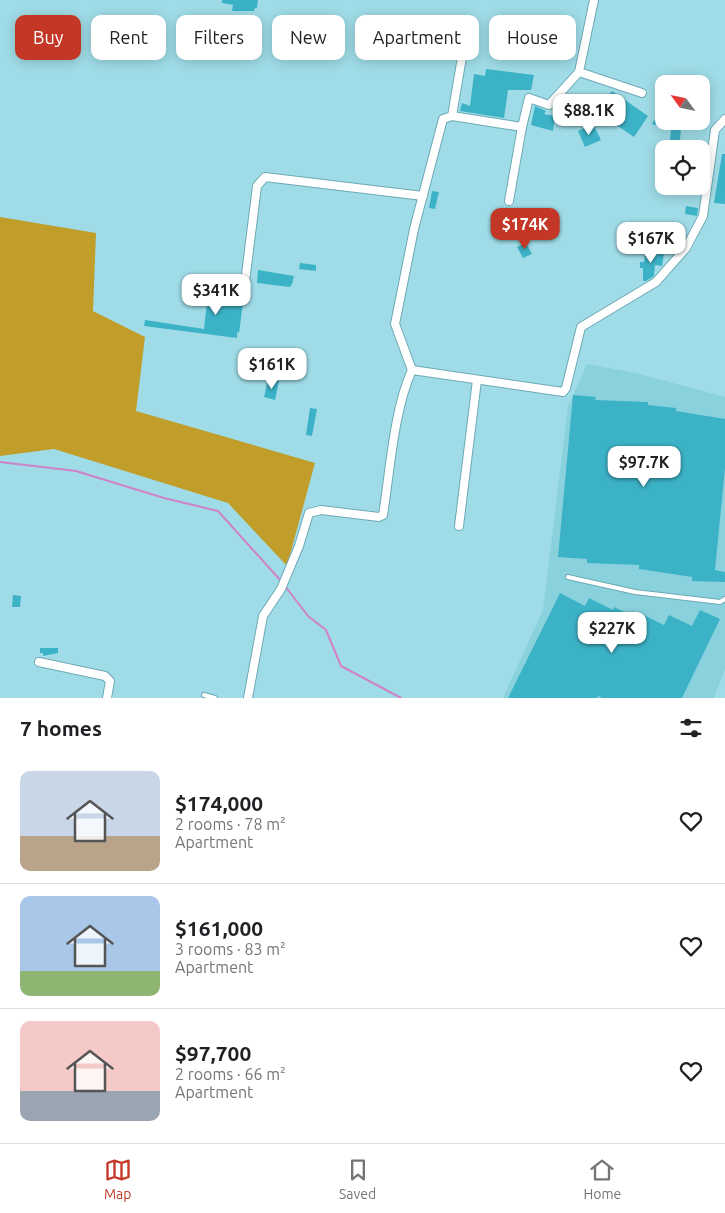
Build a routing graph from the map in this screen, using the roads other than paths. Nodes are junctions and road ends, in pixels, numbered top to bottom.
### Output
1 (594, 0) edge
2 (461, 60) edge
3 (579, 72) junction
4 (642, 92) dead end
5 (452, 116) junction
6 (725, 119) edge
7 (522, 127) junction
8 (423, 196) junction
9 (509, 201) dead end
10 (244, 282) dead end
11 (412, 370) junction
12 (477, 380) junction
13 (459, 526) dead end
14 (568, 577) dead end
15 (725, 599) edge
16 (39, 662) dead end
17 (204, 695) dead end
18 (107, 698) edge
19 (215, 698) edge
20 (248, 698) edge

1 - 3 street
2 - 5 street
3 - 4 street
3 - 7 street
5 - 7 street
5 - 8 street
6 - 12 street
7 - 9 street
8 - 10 street
8 - 11 street
11 - 12 street
11 - 20 street
12 - 13 street
14 - 15 lane
16 - 18 street
17 - 19 lane

